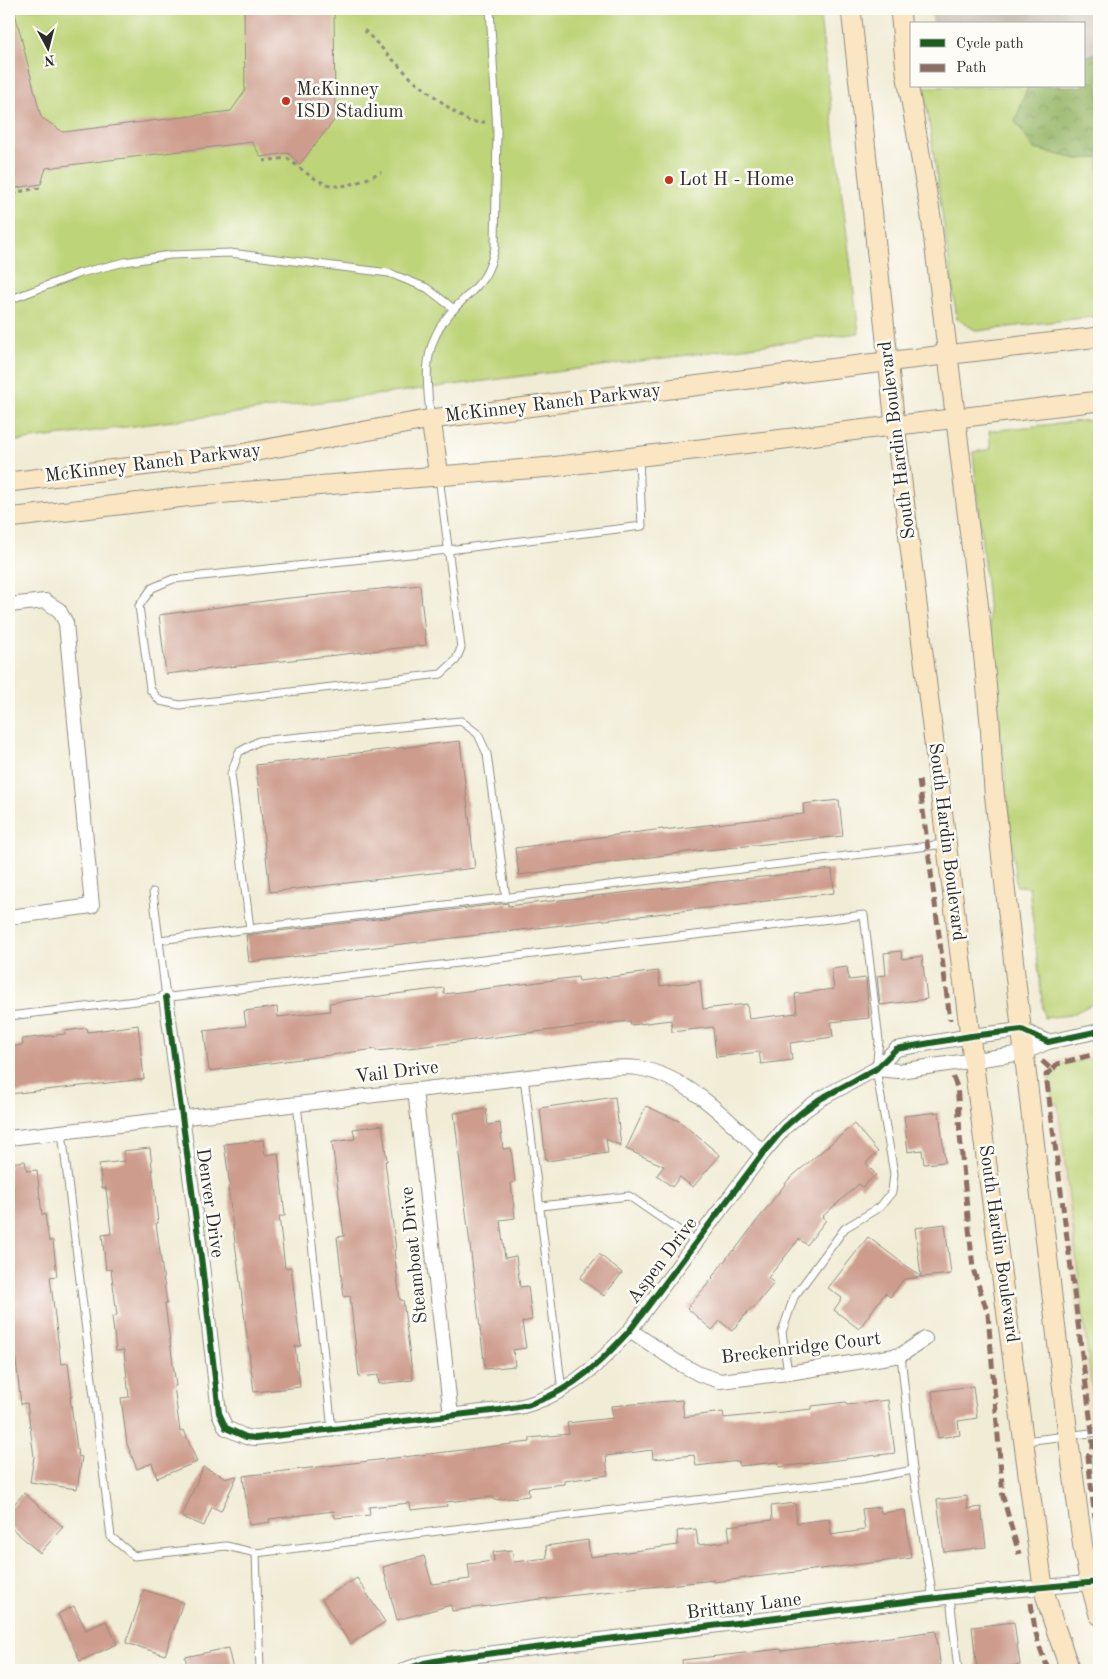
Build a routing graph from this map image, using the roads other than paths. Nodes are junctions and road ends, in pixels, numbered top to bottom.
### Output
1 (490, 9) edge
2 (852, 9) edge
3 (900, 9) edge
4 (9, 300) edge
5 (454, 309) junction
6 (1099, 337) edge
7 (947, 354) junction
8 (888, 361) junction
9 (1099, 401) edge
10 (954, 418) junction
11 (431, 420) junction
12 (895, 425) junction
13 (639, 458) junction
14 (439, 477) junction
15 (9, 482) edge
16 (9, 518) edge
17 (448, 550) junction
18 (9, 605) edge
19 (947, 844) junction
20 (153, 892) dead end
21 (506, 898) junction
22 (9, 917) edge
23 (250, 929) junction
24 (159, 940) junction
25 (166, 997) junction
26 (9, 1016) edge
27 (1022, 1030) junction
28 (1099, 1030) edge
29 (970, 1036) junction
30 (1048, 1042) junction
31 (1024, 1053) junction
32 (973, 1060) junction
33 (876, 1069) junction
34 (524, 1077) junction
35 (415, 1090) junction
36 (297, 1104) junction
37 (182, 1118) junction
38 (62, 1132) junction
39 (9, 1138) edge
40 (763, 1154) junction
41 (541, 1206) junction
42 (696, 1242) junction
43 (630, 1330) junction
44 (925, 1338) dead end
45 (901, 1355) junction
46 (788, 1373) junction
47 (562, 1391) junction
48 (219, 1413) joint
49 (452, 1416) junction
50 (332, 1430) junction
51 (1099, 1432) edge
52 (1068, 1435) junction
53 (1024, 1441) junction
54 (913, 1470) junction
55 (256, 1553) junction
56 (1094, 1582) edge
57 (1044, 1587) junction
58 (950, 1597) junction
59 (933, 1599) junction
60 (1099, 1615) edge
61 (260, 1670) edge
62 (404, 1670) edge
63 (958, 1670) edge
64 (1070, 1670) edge

1 - 5 lane
2 - 8 main road, South Hardin Boulevard
3 - 7 main road
4 - 5 lane
5 - 11 lane
6 - 7 main road, McKinney Ranch Parkway
7 - 8 main road, McKinney Ranch Parkway
7 - 10 main road
8 - 11 main road, McKinney Ranch Parkway
8 - 12 main road, South Hardin Boulevard
9 - 10 main road, McKinney Ranch Parkway
10 - 12 main road, McKinney Ranch Parkway
10 - 27 main road
11 - 14 main road
11 - 15 main road, McKinney Ranch Parkway
12 - 13 main road, McKinney Ranch Parkway
12 - 19 main road, South Hardin Boulevard
13 - 14 main road, McKinney Ranch Parkway
13 - 17 lane
14 - 16 main road, McKinney Ranch Parkway
14 - 17 lane
17 - 17 lane
18 - 22 street
19 - 21 lane
19 - 29 main road, South Hardin Boulevard
20 - 24 lane
21 - 23 lane
21 - 23 lane
23 - 24 lane
24 - 25 lane
25 - 26 lane
25 - 33 lane
25 - 37 street, Denver Drive
27 - 29 street, Aspen Drive
27 - 30 street
27 - 31 main road
28 - 30 street
29 - 32 main road, South Hardin Boulevard
29 - 33 street, Aspen Drive
30 - 31 street
31 - 32 street
31 - 52 main road
32 - 33 street
32 - 53 main road, South Hardin Boulevard
33 - 40 street, Aspen Drive
33 - 46 lane
34 - 35 street, Vail Drive
34 - 40 street, Vail Drive
34 - 41 lane
35 - 36 street, Vail Drive
35 - 49 street, Steamboat Drive
36 - 37 street, Vail Drive
36 - 50 lane
37 - 38 street, Vail Drive
37 - 48 street, Denver Drive
38 - 39 street, Vail Drive
38 - 55 lane
40 - 42 street, Aspen Drive
41 - 42 lane
41 - 47 lane
42 - 43 street, Aspen Drive
43 - 46 street, Breckenridge Court
43 - 47 street, Aspen Drive
44 - 45 street, Breckenridge Court
45 - 46 street, Breckenridge Court
45 - 54 lane
47 - 49 street, Aspen Drive
48 - 50 street, Aspen Drive
49 - 50 street, Aspen Drive
51 - 52 lane
52 - 53 lane
52 - 56 main road
53 - 57 main road, South Hardin Boulevard
54 - 55 lane
54 - 59 lane
55 - 61 lane
56 - 57 street, Brittany Lane
56 - 60 main road
57 - 58 street, Brittany Lane
57 - 64 main road, South Hardin Boulevard
58 - 59 street, Brittany Lane
58 - 63 lane
59 - 62 street, Brittany Lane

